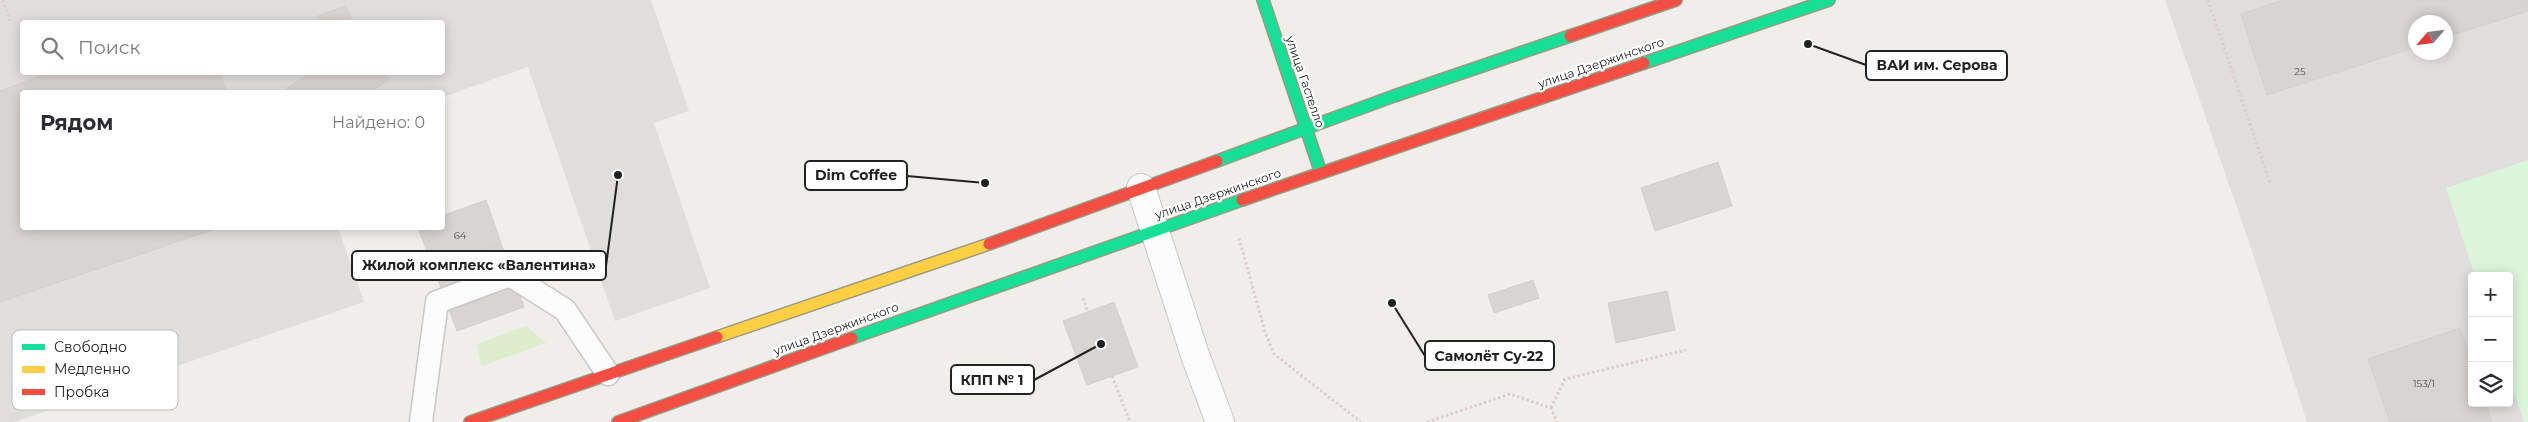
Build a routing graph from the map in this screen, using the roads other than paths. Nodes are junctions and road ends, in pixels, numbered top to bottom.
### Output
1 (1263, 0) edge
2 (1676, 0) edge
3 (1829, 0) edge
4 (1306, 127) junction
5 (1321, 173) junction
6 (1141, 188) junction
7 (1155, 230) junction
8 (608, 374) junction
9 (421, 422) edge
10 (470, 422) edge
11 (618, 422) edge
12 (1220, 422) edge

1 - 4 main road, улица Гастелло
2 - 4 main road
3 - 5 main road, улица Дзержинского
4 - 5 main road, улица Гастелло
4 - 6 main road
5 - 7 main road, улица Дзержинского
6 - 7 street
6 - 8 main road
7 - 11 main road, улица Дзержинского
7 - 12 street
8 - 9 lane
8 - 10 main road

